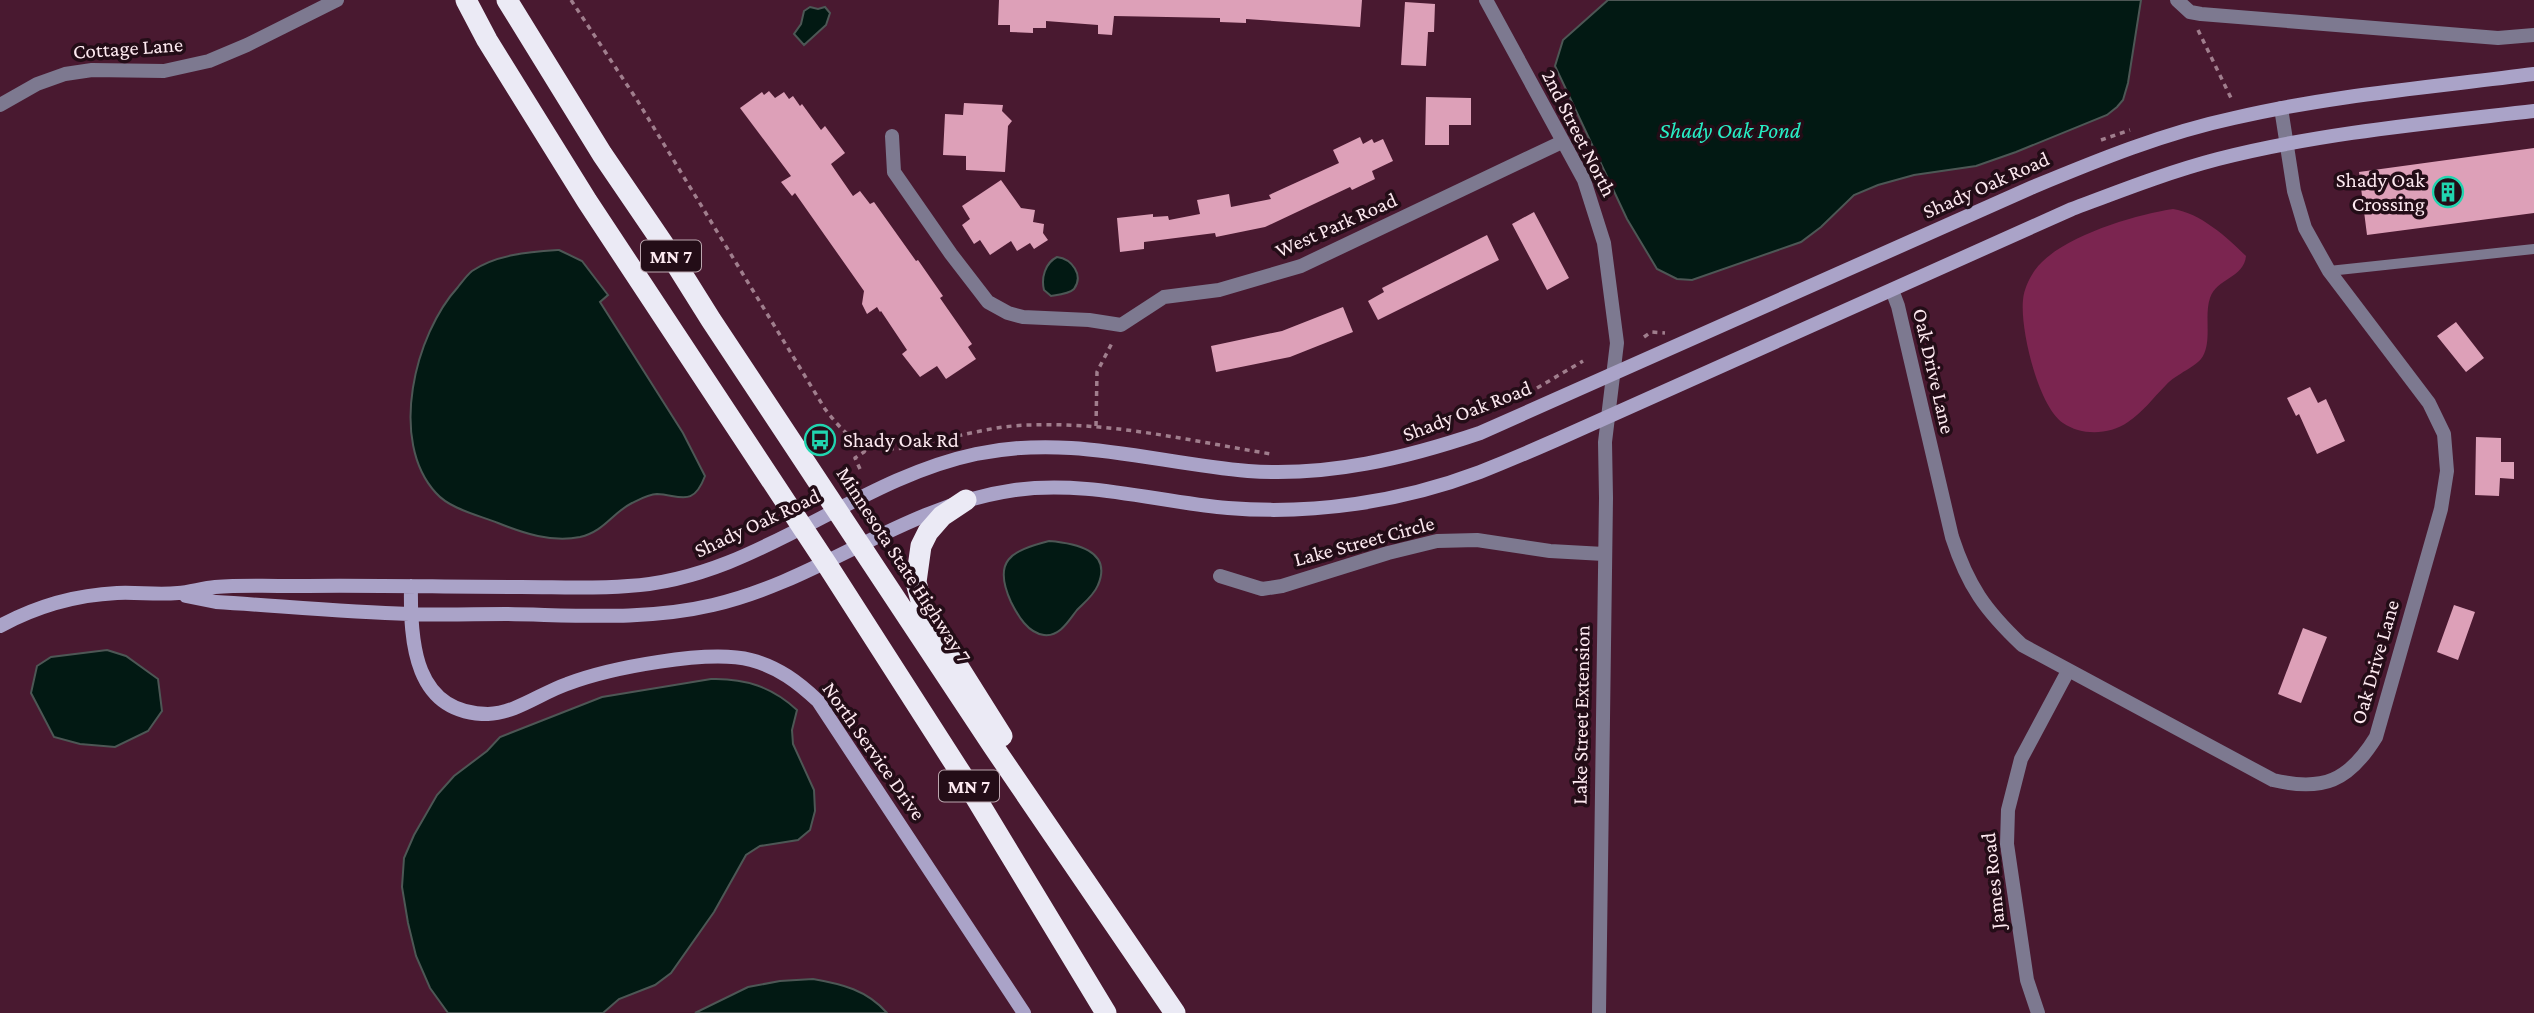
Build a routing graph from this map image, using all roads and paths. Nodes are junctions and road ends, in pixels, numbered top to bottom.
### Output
1 (337, 0) edge
2 (466, 0) edge
3 (507, 0) edge
4 (571, 0) edge
5 (1486, 0) edge
6 (2177, 0) edge
7 (2190, 12) junction
8 (2534, 34) edge
9 (2534, 74) edge
10 (2232, 100) dead end
11 (0, 106) edge
12 (2281, 108) junction
13 (2534, 111) edge
14 (892, 136) dead end
15 (1562, 142) junction
16 (2287, 144) junction
17 (2534, 249) edge
18 (2329, 271) junction
19 (1892, 290) junction
20 (1121, 325) junction
21 (1583, 361) dead end
22 (1613, 374) junction
23 (1536, 389) dead end
24 (1607, 417) junction
25 (1096, 426) junction
26 (868, 446) junction
27 (1275, 455) dead end
28 (860, 469) dead end
29 (966, 500) junction
30 (838, 509) junction
31 (802, 528) junction
32 (860, 544) junction
33 (1604, 554) junction
34 (826, 563) junction
35 (1220, 576) dead end
36 (411, 586) junction
37 (174, 593) junction
38 (410, 614) junction
39 (0, 626) edge
40 (2068, 671) junction
41 (1109, 919) junction
42 (1024, 1013) edge
43 (1106, 1013) edge
44 (1175, 1013) edge
45 (1599, 1013) edge
46 (2038, 1013) edge

1 - 11 street, Cottage Lane
2 - 31 highway, MN 7
3 - 30 highway, Minnesota State Highway 7 / MN 7
4 - 26 path
5 - 15 street, 2nd Street North
6 - 7 street
7 - 8 street
7 - 10 path
9 - 12 main road, Shady Oak Road
12 - 16 street, Oak Drive Lane
12 - 22 main road, Shady Oak Road
13 - 16 main road, Shady Oak Road
14 - 20 street
15 - 20 street, West Park Road
15 - 22 street, 2nd Street North
16 - 18 street, Oak Drive Lane
16 - 19 main road, Shady Oak Road
17 - 18 lane
18 - 40 street, Oak Drive Lane
19 - 24 main road, Shady Oak Road
19 - 40 street, Oak Drive Lane
20 - 25 path
21 - 23 path
22 - 24 street, 2nd Street North
22 - 30 main road, Shady Oak Road
24 - 29 main road, Shady Oak Road
24 - 33 street, Lake Street Extension
25 - 26 path
25 - 27 path
26 - 28 path
29 - 32 main road, Shady Oak Road
29 - 41 highway
30 - 31 main road, Shady Oak Road
30 - 32 highway, Minnesota State Highway 7 / MN 7
31 - 34 highway, MN 7
31 - 36 main road, Shady Oak Road
32 - 34 main road, Shady Oak Road
32 - 41 highway, Minnesota State Highway 7 / MN 7
33 - 35 street, Lake Street Circle
33 - 45 street, Lake Street Extension
34 - 38 main road, Shady Oak Road
34 - 43 highway, MN 7
36 - 37 main road, Shady Oak Road
36 - 38 main road, North Service Drive
37 - 38 main road, Shady Oak Road
37 - 39 main road, Shady Oak Road
38 - 42 main road, North Service Drive
40 - 46 street, James Road
41 - 44 highway, Minnesota State Highway 7 / MN 7

